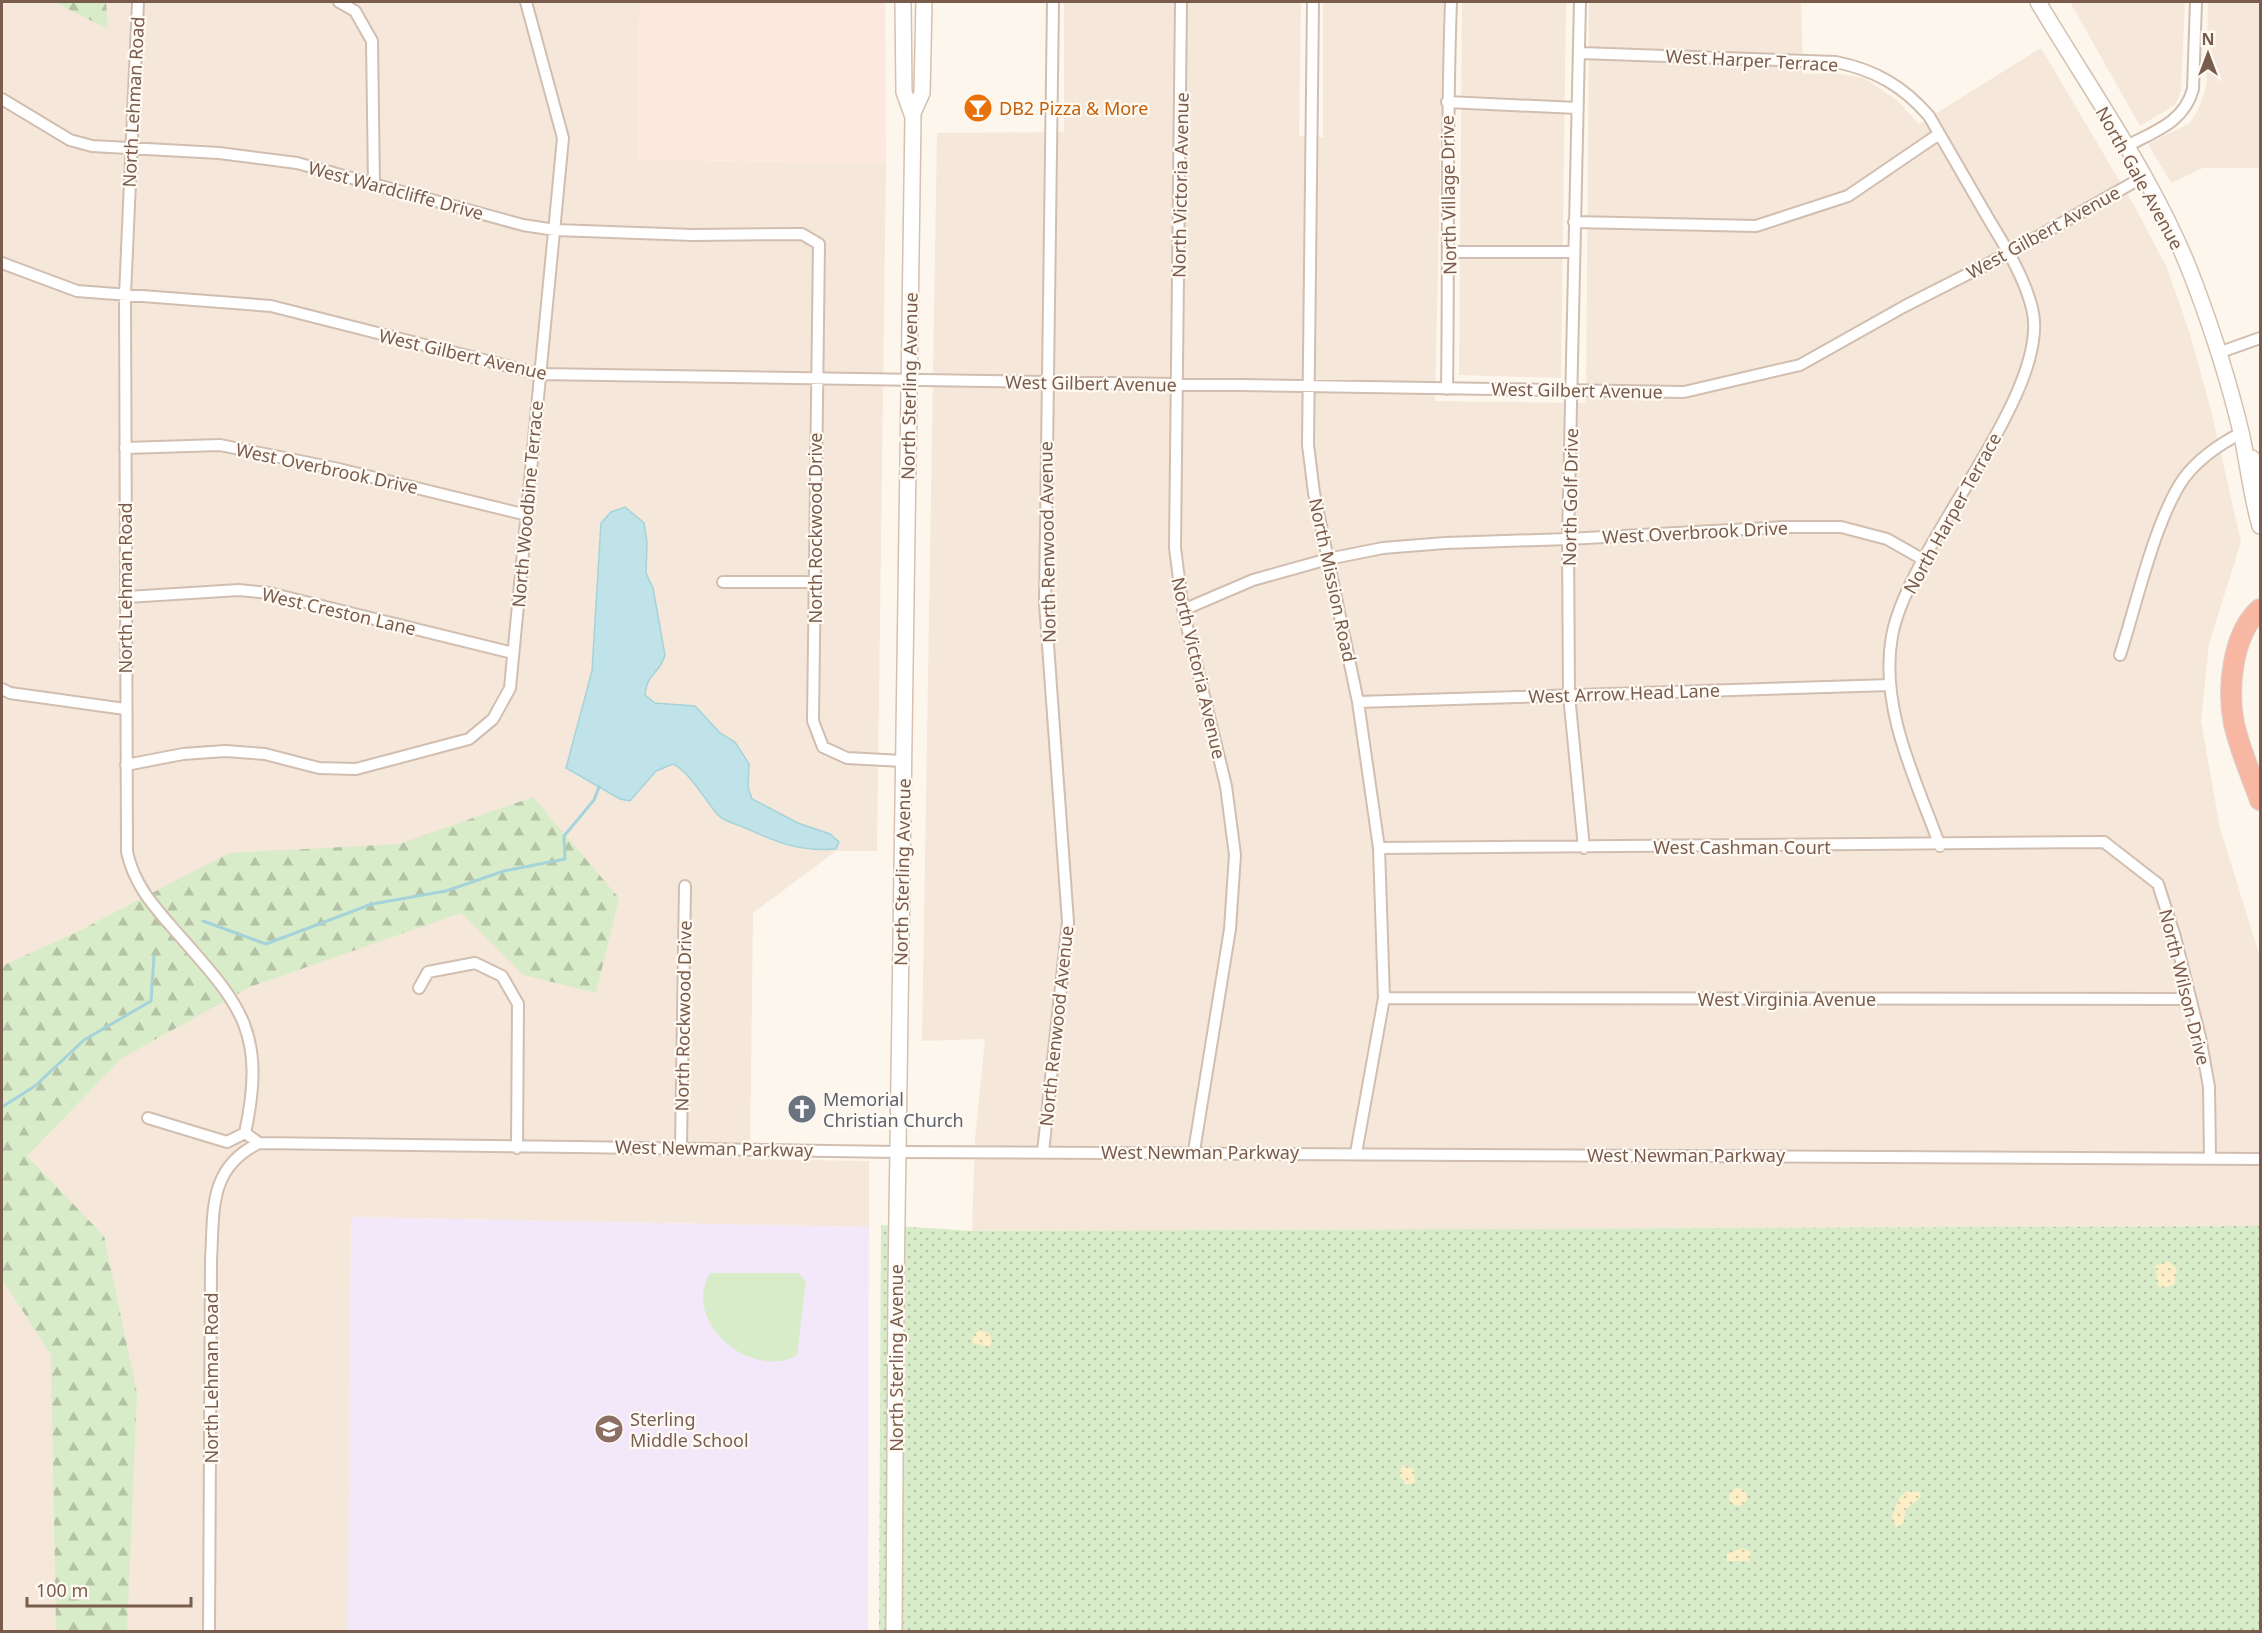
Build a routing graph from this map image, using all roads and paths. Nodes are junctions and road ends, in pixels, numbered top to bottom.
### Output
1 (138, 2) edge
2 (339, 2) edge
3 (526, 2) edge
4 (903, 2) edge
5 (924, 2) edge
6 (1053, 2) edge
7 (1181, 2) edge
8 (1313, 2) edge
9 (1451, 2) edge
10 (1580, 2) edge
11 (2037, 2) edge
12 (2196, 2) edge
13 (1580, 53) junction
14 (2, 99) edge
15 (1447, 102) junction
16 (1577, 108) junction
17 (913, 113) junction
18 (1939, 134) junction
19 (2125, 147) junction
20 (130, 149) junction
21 (2142, 177) junction
22 (374, 184) junction
23 (1574, 222) junction
24 (555, 230) junction
25 (802, 234) joint
26 (1449, 252) junction
27 (1574, 252) junction
28 (2009, 253) junction
29 (2, 265) edge
30 (125, 295) junction
31 (2260, 338) edge
32 (2218, 352) junction
33 (539, 374) junction
34 (816, 379) junction
35 (910, 380) junction
36 (1047, 383) junction
37 (1178, 384) junction
38 (1308, 388) junction
39 (1447, 389) junction
40 (1573, 391) junction
41 (2241, 433) junction
42 (125, 448) junction
43 (2260, 481) edge
44 (527, 515) junction
45 (2260, 525) edge
46 (1568, 539) junction
47 (1328, 559) junction
48 (1924, 560) junction
49 (723, 582) dead end
50 (816, 582) junction
51 (127, 597) junction
52 (2259, 608) edge
53 (1183, 610) junction
54 (513, 653) junction
55 (2120, 655) dead end
56 (1890, 685) junction
57 (2, 689) edge
58 (1569, 694) junction
59 (1358, 702) junction
60 (125, 709) junction
61 (903, 760) junction
62 (126, 765) junction
63 (2260, 800) edge
64 (2104, 842) joint
65 (1940, 846) junction
66 (1379, 848) junction
67 (1584, 848) junction
68 (685, 886) dead end
69 (419, 988) dead end
70 (1384, 998) junction
71 (2190, 999) junction
72 (148, 1118) dead end
73 (245, 1133) junction
74 (259, 1143) junction
75 (681, 1146) junction
76 (517, 1148) junction
77 (1194, 1151) junction
78 (897, 1152) junction
79 (1043, 1152) junction
80 (1356, 1153) junction
81 (2210, 1158) junction
82 (2260, 1159) edge
83 (209, 1632) edge
84 (894, 1632) edge

1 - 20 street, North Lehman Road
2 - 22 street
3 - 24 street, North Woodbine Terrace
4 - 17 main road, North Sterling Avenue
5 - 17 main road, North Sterling Avenue
6 - 36 street, North Renwood Avenue
7 - 37 street, North Victoria Avenue
8 - 38 street, North Mission Road
9 - 15 street, North Village Drive
10 - 13 street, North Golf Drive
11 - 19 main road, North Gale Avenue
12 - 19 street
13 - 16 street, North Golf Drive
13 - 18 street, West Harper Terrace
14 - 20 street, West Wardcliffe Drive
15 - 16 street
15 - 26 street, North Village Drive
16 - 23 street, North Golf Drive
17 - 35 main road, North Sterling Avenue
18 - 23 street
18 - 28 street, West Harper Terrace
19 - 21 main road, North Gale Avenue
20 - 22 street, West Wardcliffe Drive
20 - 30 street, North Lehman Road
21 - 28 street, West Gilbert Avenue
21 - 32 main road, North Gale Avenue
22 - 24 street, West Wardcliffe Drive
23 - 27 street, North Golf Drive
24 - 25 street, West Wardcliffe Drive
24 - 33 street, North Woodbine Terrace
25 - 34 street, North Rockwood Drive
26 - 27 street
26 - 39 street, North Village Drive
27 - 40 street, North Golf Drive
28 - 40 street, West Gilbert Avenue
28 - 48 street, North Harper Terrace
29 - 30 street, West Gilbert Avenue
30 - 33 street, West Gilbert Avenue
30 - 42 street, North Lehman Road
31 - 32 street
32 - 41 main road, North Gale Avenue
33 - 34 street, West Gilbert Avenue
33 - 44 street, North Woodbine Terrace
34 - 35 street, West Gilbert Avenue
34 - 50 street, North Rockwood Drive
35 - 36 street, West Gilbert Avenue
35 - 61 main road, North Sterling Avenue
36 - 37 street, West Gilbert Avenue
36 - 79 street, North Renwood Avenue
37 - 38 street, West Gilbert Avenue
37 - 53 street, North Victoria Avenue
38 - 39 street, West Gilbert Avenue
38 - 47 street, North Mission Road
39 - 40 street, West Gilbert Avenue
40 - 46 street, North Golf Drive
41 - 43 main road, North Gale Avenue
41 - 45 main road, North Gale Avenue
41 - 55 street
42 - 44 street, West Overbrook Drive
42 - 51 street, North Lehman Road
44 - 54 street, North Woodbine Terrace
46 - 47 street, West Overbrook Drive
46 - 48 street, West Overbrook Drive
46 - 58 street, North Golf Drive
47 - 53 street, West Overbrook Drive
47 - 59 street, North Mission Road
48 - 56 street, North Harper Terrace
49 - 50 street
50 - 61 street, North Rockwood Drive
51 - 54 street, West Creston Lane
51 - 60 street, North Lehman Road
52 - 63 highway
53 - 77 street, North Victoria Avenue
54 - 62 street, North Woodbine Terrace
56 - 58 street, West Arrow Head Lane
56 - 65 street, North Harper Terrace
57 - 60 street
58 - 59 street, West Arrow Head Lane
58 - 67 street, North Golf Drive
59 - 66 street, North Mission Road
60 - 62 street, North Lehman Road
61 - 78 main road, North Sterling Avenue
62 - 73 street, North Lehman Road
64 - 65 street, West Cashman Court
64 - 71 street, North Wilson Drive
65 - 67 street, West Cashman Court
66 - 67 street, West Cashman Court
66 - 70 street, North Mission Road
68 - 75 street, North Rockwood Drive
69 - 76 street
70 - 71 street, West Virginia Avenue
70 - 80 street, North Mission Road
71 - 81 street, North Wilson Drive
72 - 73 street
73 - 74 street
74 - 76 street, West Newman Parkway
74 - 83 street, North Lehman Road
75 - 76 street, West Newman Parkway
75 - 78 street, West Newman Parkway
77 - 79 street, West Newman Parkway
77 - 80 street, West Newman Parkway
78 - 79 street, West Newman Parkway
78 - 84 main road, North Sterling Avenue
80 - 81 street, West Newman Parkway
81 - 82 street, West Newman Parkway

